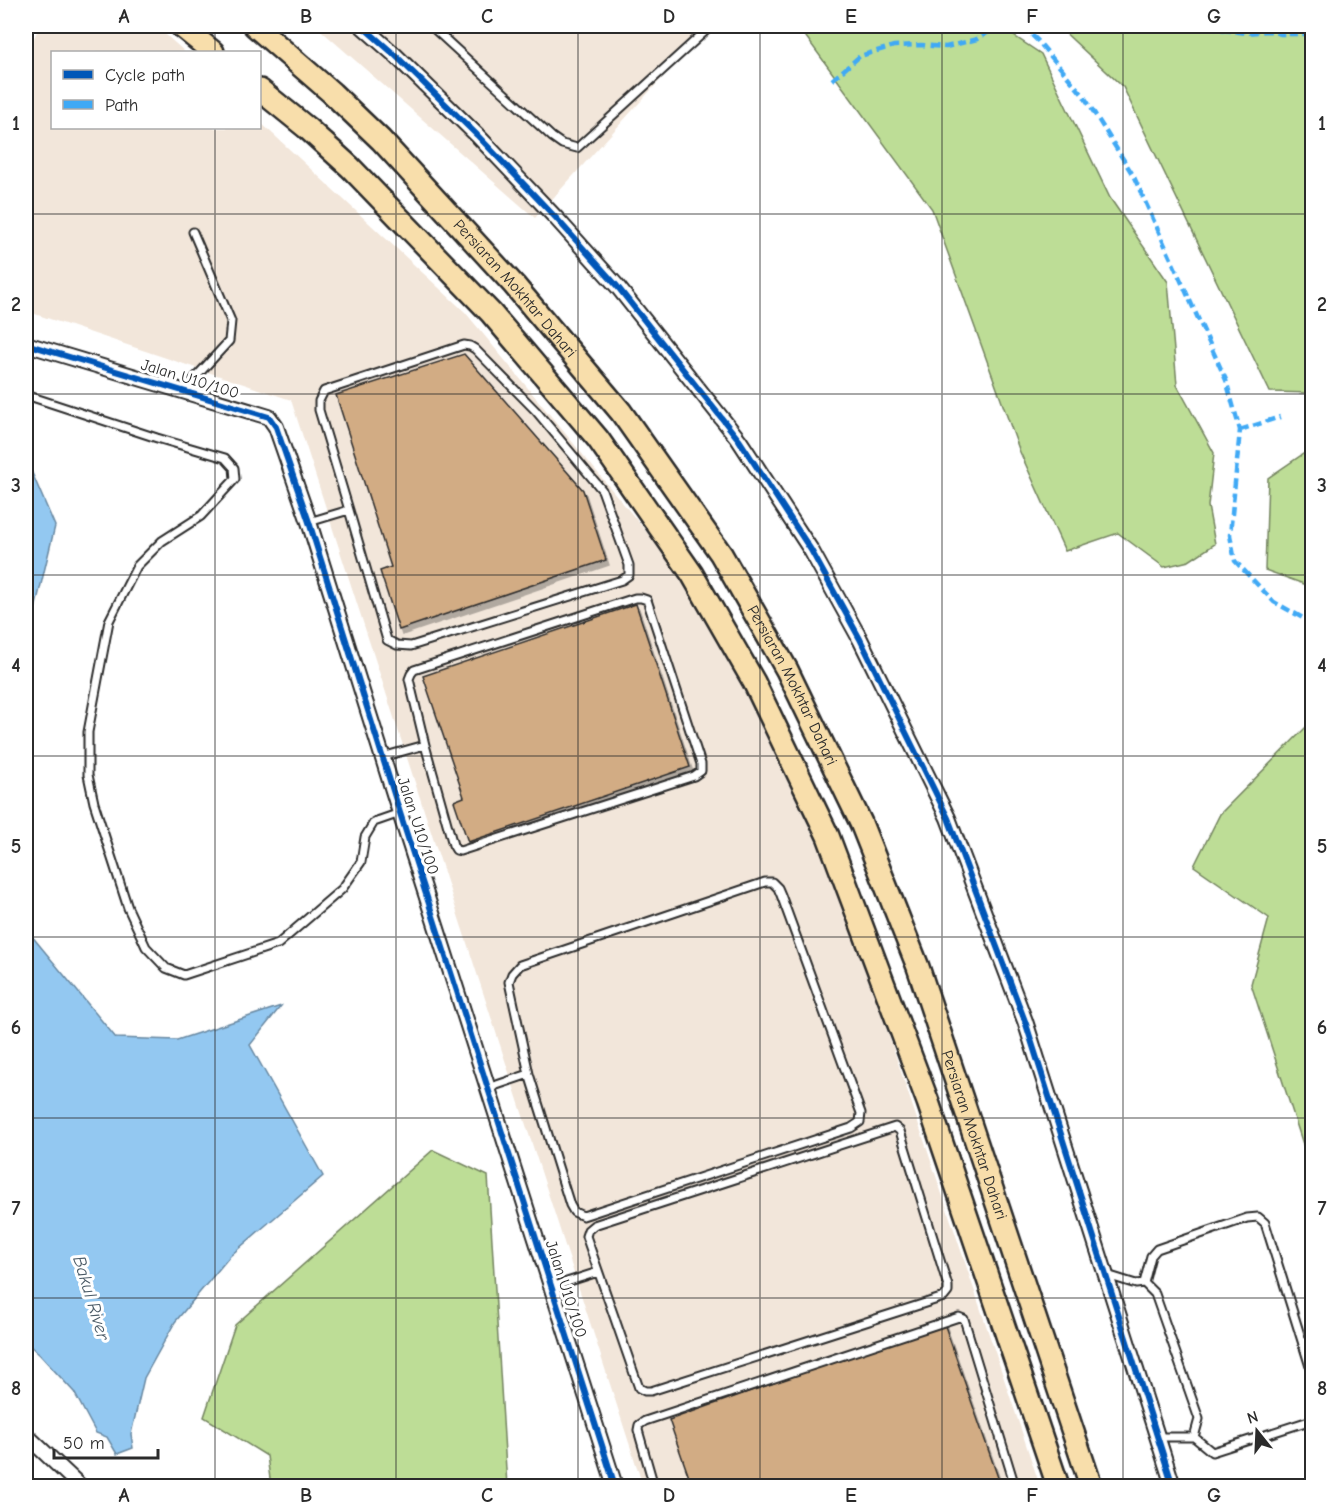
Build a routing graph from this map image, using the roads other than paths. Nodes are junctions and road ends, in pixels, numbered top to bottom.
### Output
1 (181, 26) edge
2 (255, 26) edge
3 (362, 26) edge
4 (431, 26) edge
5 (711, 26) edge
6 (212, 51) edge
7 (261, 91) edge
8 (192, 232) dead end
9 (26, 344) edge
10 (183, 391) junction
11 (26, 394) edge
12 (349, 510) junction
13 (309, 522) junction
14 (424, 745) junction
15 (382, 757) junction
16 (400, 813) junction
17 (529, 1074) junction
18 (488, 1088) junction
19 (598, 1272) junction
20 (1104, 1274) junction
21 (1144, 1283) junction
22 (551, 1287) junction
23 (1312, 1373) edge
24 (1312, 1420) edge
25 (26, 1435) edge
26 (1157, 1437) junction
27 (1194, 1437) junction
28 (80, 1486) edge
29 (615, 1486) edge
30 (654, 1486) edge
31 (1015, 1486) edge
32 (1058, 1486) edge
33 (1091, 1486) edge
34 (1173, 1486) edge

1 - 6 main road
2 - 33 main road, Persiaran Mokhtar Dahari
3 - 20 street
4 - 5 lane
7 - 32 main road, Persiaran Mokhtar Dahari
8 - 10 lane
9 - 10 street, Jalan U10/100
10 - 13 street, Jalan U10/100
11 - 16 lane
12 - 12 lane
12 - 13 lane
13 - 15 street, Jalan U10/100
14 - 14 lane
14 - 15 lane
15 - 16 street, Jalan U10/100
16 - 18 street, Jalan U10/100
17 - 17 lane
17 - 18 lane
18 - 22 street, Jalan U10/100
19 - 19 lane
19 - 22 lane
20 - 21 lane
20 - 26 street
21 - 23 lane
21 - 27 lane
22 - 29 street, Jalan U10/100
24 - 27 lane
25 - 28 street
26 - 27 lane
26 - 34 street
30 - 31 lane

